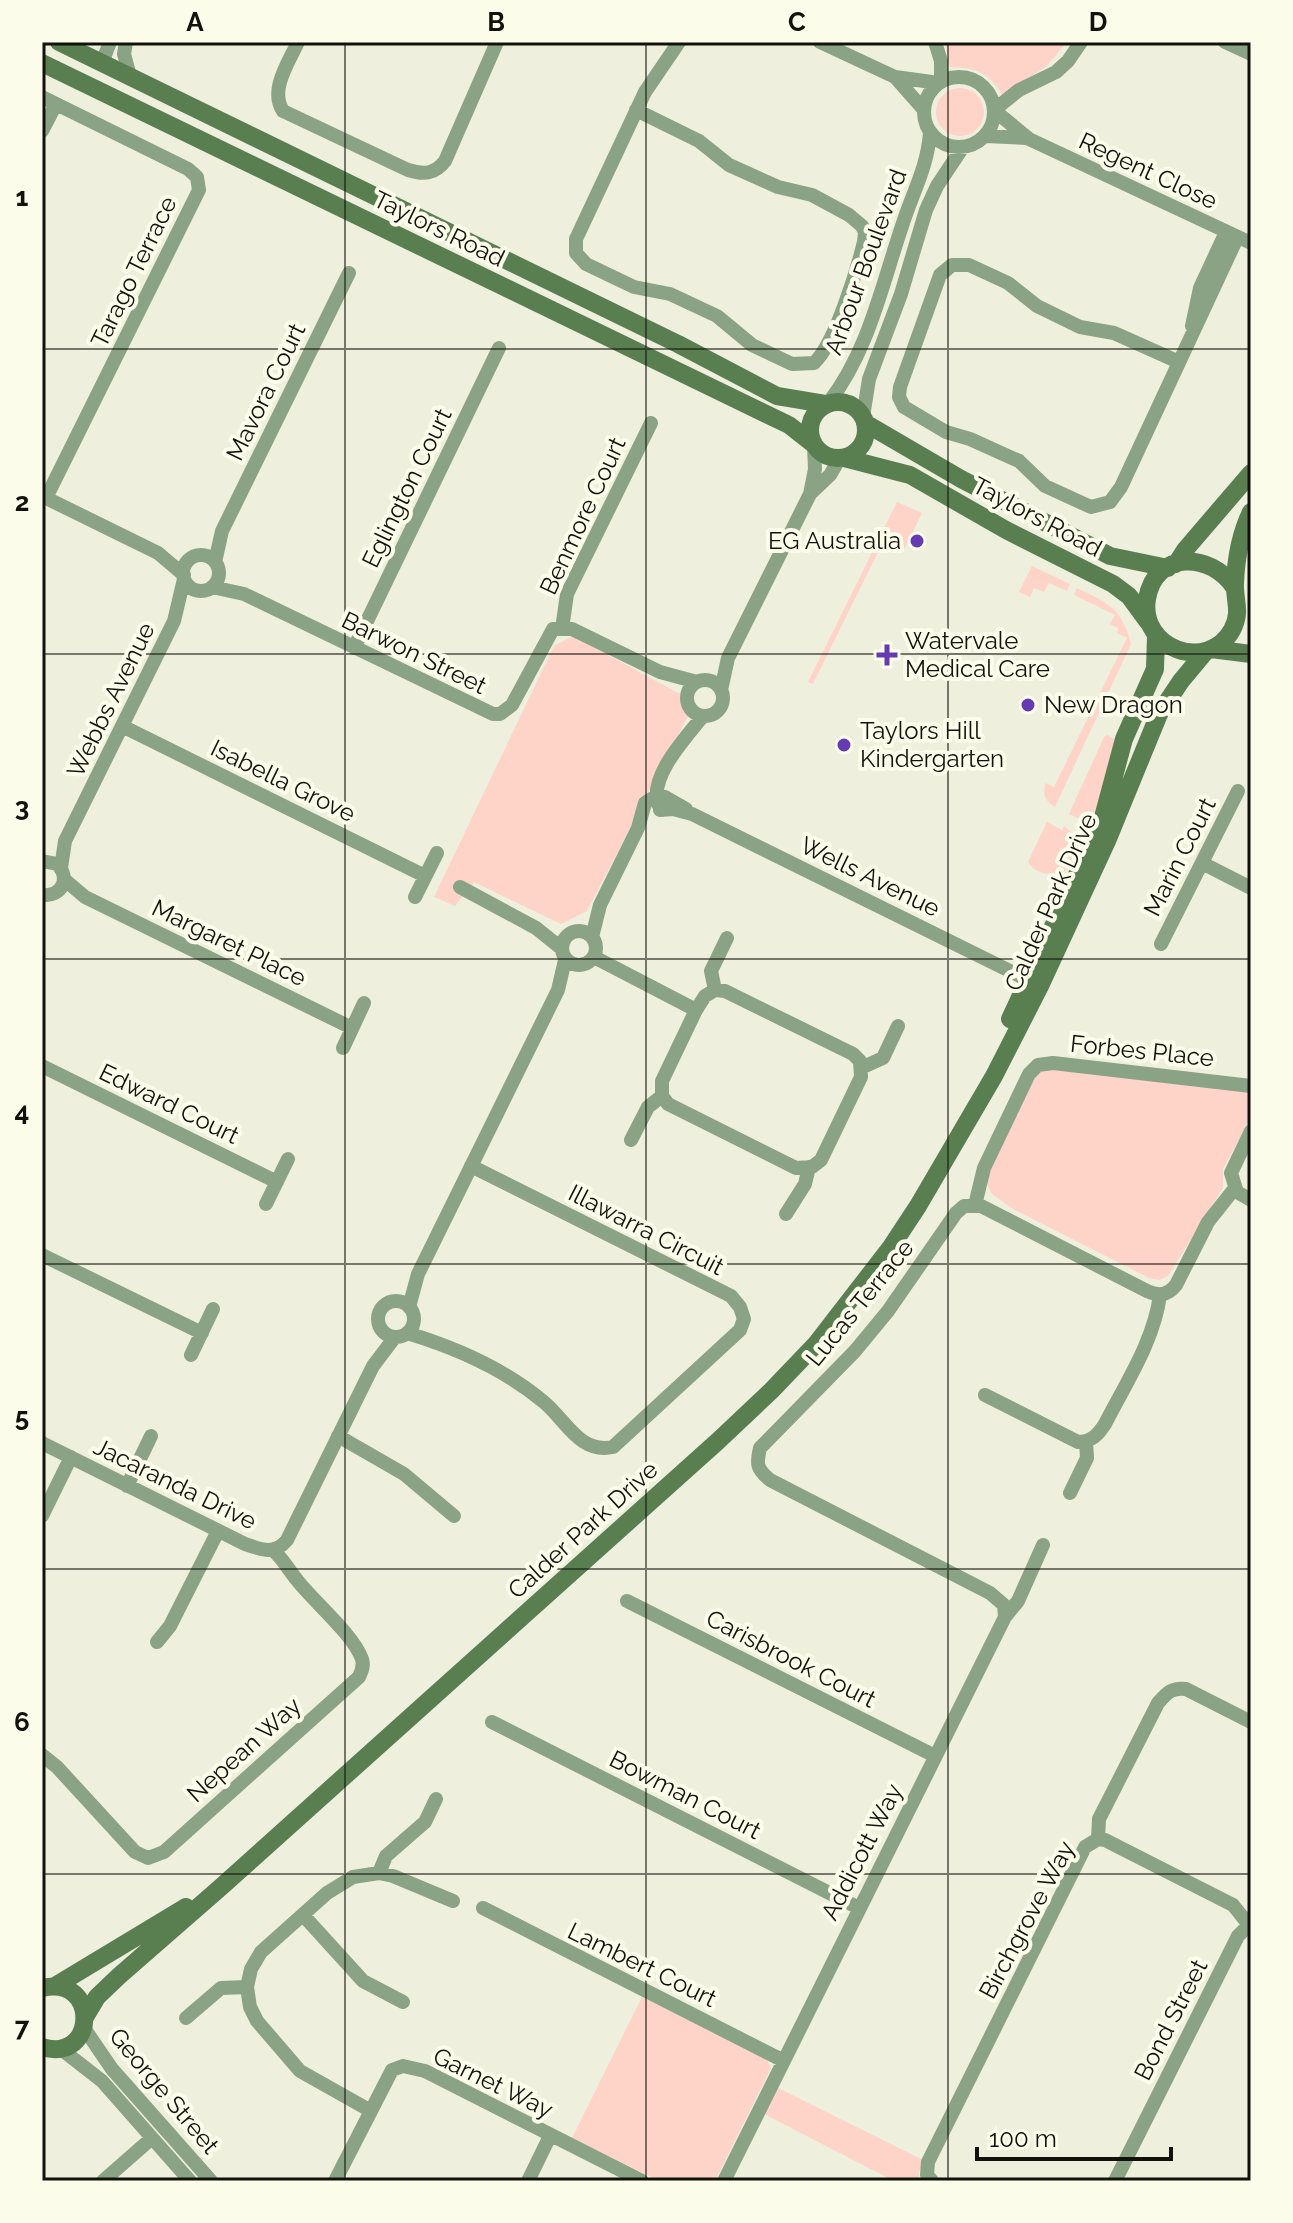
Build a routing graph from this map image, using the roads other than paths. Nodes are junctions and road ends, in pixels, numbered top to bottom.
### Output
1 (59, 42) edge
2 (110, 42) edge
3 (126, 42) edge
4 (298, 42) edge
5 (497, 42) edge
6 (679, 42) edge
7 (820, 42) edge
8 (935, 42) edge
9 (1081, 42) edge
10 (1225, 42) edge
11 (1251, 54) edge
12 (42, 63) edge
13 (102, 63) junction
14 (130, 76) junction
15 (895, 77) junction
16 (940, 82) junction
17 (49, 100) edge
18 (138, 110) junction
19 (636, 110) junction
20 (924, 110) junction
21 (994, 111) junction
22 (42, 131) edge
23 (930, 132) junction
24 (986, 136) junction
25 (1027, 138) junction
26 (963, 147) junction
27 (1238, 238) edge
28 (349, 273) dead end
29 (499, 348) dead end
30 (1179, 362) junction
31 (827, 403) junction
32 (864, 420) junction
33 (651, 423) dead end
34 (813, 444) junction
35 (842, 458) junction
36 (1251, 473) edge
37 (810, 494) junction
38 (44, 497) edge
39 (1251, 512) edge
40 (158, 553) junction
41 (1172, 566) junction
42 (207, 571) junction
43 (184, 577) junction
44 (1241, 595) edge
45 (174, 621) junction
46 (562, 629) junction
47 (1153, 630) junction
48 (354, 648) junction
49 (1208, 650) junction
50 (1251, 654) edge
51 (728, 658) junction
52 (721, 690) junction
53 (695, 691) junction
54 (703, 716) junction
55 (122, 726) junction
56 (683, 739) junction
57 (1238, 791) dead end
58 (660, 802) junction
59 (1101, 838) junction
60 (65, 841) junction
61 (437, 853) dead end
62 (44, 861) edge
63 (1202, 863) junction
64 (425, 876) junction
65 (460, 887) dead end
66 (1251, 888) edge
67 (52, 889) edge
68 (415, 897) dead end
69 (600, 905) junction
70 (592, 937) junction
71 (727, 938) dead end
72 (1161, 944) dead end
73 (570, 948) junction
74 (594, 957) junction
75 (1034, 983) junction
76 (715, 990) junction
77 (364, 1003) dead end
78 (696, 1010) junction
79 (898, 1026) dead end
80 (352, 1028) junction
81 (343, 1048) dead end
82 (42, 1066) edge
83 (861, 1068) junction
84 (1251, 1086) edge
85 (662, 1096) junction
86 (1251, 1131) edge
87 (631, 1140) dead end
88 (288, 1159) dead end
89 (471, 1166) junction
90 (809, 1167) junction
91 (277, 1182) junction
92 (1235, 1188) junction
93 (1251, 1200) edge
94 (266, 1204) dead end
95 (975, 1205) junction
96 (786, 1214) dead end
97 (42, 1255) edge
98 (1160, 1295) junction
99 (213, 1309) dead end
100 (400, 1322) junction
101 (202, 1333) junction
102 (191, 1355) dead end
103 (985, 1395) dead end
104 (151, 1436) dead end
105 (338, 1436) junction
106 (1086, 1442) junction
107 (42, 1443) edge
108 (71, 1457) junction
109 (127, 1486) junction
110 (1070, 1493) dead end
111 (42, 1516) edge
112 (454, 1516) dead end
113 (218, 1531) junction
114 (1043, 1545) dead end
115 (273, 1550) junction
116 (627, 1601) dead end
117 (1005, 1617) junction
118 (157, 1642) dead end
119 (492, 1722) dead end
120 (1251, 1722) edge
121 (42, 1755) edge
122 (935, 1756) junction
123 (436, 1799) dead end
124 (1098, 1839) junction
125 (379, 1873) junction
126 (221, 1887) junction
127 (453, 1901) dead end
128 (483, 1908) dead end
129 (859, 1908) junction
130 (303, 1915) junction
131 (1250, 1925) edge
132 (48, 1985) edge
133 (247, 1987) junction
134 (403, 2002) dead end
135 (186, 2018) dead end
136 (85, 2022) junction
137 (49, 2050) edge
138 (782, 2060) junction
139 (371, 2111) junction
140 (550, 2136) junction
141 (152, 2138) junction
142 (103, 2181) edge
143 (190, 2181) edge
144 (211, 2181) edge
145 (335, 2181) edge
146 (528, 2181) edge
147 (642, 2181) edge
148 (724, 2181) edge
149 (932, 2181) edge
150 (1115, 2181) edge

1 - 13 main road, Taylors Road
2 - 13 street
3 - 14 street
4 - 5 street
6 - 19 street
7 - 15 street
8 - 16 street
9 - 21 street
10 - 11 street
12 - 18 main road, Taylors Road
13 - 14 main road, Taylors Road
13 - 18 main road
14 - 31 main road, Taylors Road
15 - 16 street
15 - 20 street
16 - 20 street
16 - 21 street
17 - 22 street
17 - 38 street, Tarago Terrace
18 - 34 main road, Taylors Road
19 - 19 street
20 - 23 street
21 - 24 street
21 - 25 street, Regent Close
23 - 26 street
23 - 31 street, Arbour Boulevard
24 - 25 street, Regent Close
24 - 26 street
25 - 27 street, Regent Close
26 - 32 street, Arbour Boulevard
27 - 30 street
28 - 42 street, Mavora Court
29 - 48 street, Eglington Court
30 - 30 street
31 - 32 main road
31 - 34 main road
32 - 35 main road
32 - 41 main road, Taylors Road
33 - 46 street, Benmore Court
34 - 35 main road
34 - 37 street
35 - 37 street
35 - 47 main road, Taylors Road
36 - 41 main road
37 - 51 street
38 - 40 street, Barwon Street
39 - 44 main road
40 - 42 street, Barwon Street
40 - 43 street, Barwon Street
41 - 44 main road
41 - 47 main road
42 - 43 street, Webbs Avenue
42 - 43 street, Barwon Street
42 - 45 street, Webbs Avenue
42 - 48 street, Barwon Street
43 - 45 street, Webbs Avenue
44 - 49 main road
45 - 55 street, Webbs Avenue
46 - 48 street, Barwon Street
46 - 53 street
47 - 49 main road
47 - 59 main road, Calder Park Drive
49 - 50 main road
49 - 59 main road, Calder Park Drive
51 - 52 street
51 - 53 street
52 - 53 street
52 - 54 street
53 - 54 street
53 - 56 street
54 - 56 street
55 - 60 street, Webbs Avenue
55 - 64 street, Isabella Grove
56 - 58 street
57 - 63 street, Marin Court
58 - 69 street, Jacaranda Drive
58 - 75 street, Wells Avenue
59 - 75 main road, Calder Park Drive
60 - 62 street, Webbs Avenue
60 - 67 street, Webbs Avenue
61 - 64 street
62 - 67 street, Margaret Place
63 - 66 street
63 - 72 street, Marin Court
64 - 68 street
65 - 73 street
67 - 80 street, Margaret Place
69 - 70 street, Jacaranda Drive
69 - 73 street, Jacaranda Drive
70 - 73 street
70 - 74 street, Jacaranda Drive
71 - 76 street
73 - 74 street
73 - 89 street, Jacaranda Drive
74 - 78 street
75 - 126 main road, Calder Park Drive
76 - 78 street
76 - 83 street
77 - 80 street
78 - 85 street
79 - 83 street
80 - 81 street
82 - 91 street, Edward Court
83 - 90 street
84 - 95 street, Forbes Place
85 - 87 street
85 - 90 street
86 - 92 street
88 - 91 street
89 - 100 street, Jacaranda Drive
89 - 100 street, Illawarra Circuit
90 - 96 street
91 - 94 street
92 - 93 street
92 - 98 street
95 - 98 street
95 - 117 street, Lucas Terrace
97 - 101 street
98 - 106 street
99 - 101 street
100 - 105 street, Jacaranda Drive
101 - 102 street
103 - 106 street
104 - 109 street
105 - 112 street
105 - 115 street, Jacaranda Drive
106 - 110 street
107 - 108 street, Jacaranda Drive
108 - 109 street, Jacaranda Drive
108 - 111 street
109 - 113 street, Jacaranda Drive
113 - 115 street, Jacaranda Drive
113 - 118 street
114 - 117 street, Addicott Way
115 - 121 street, Nepean Way
116 - 122 street, Carisbrook Court
117 - 122 street, Addicott Way
119 - 129 street, Bowman Court
120 - 124 street
122 - 129 street, Addicott Way
123 - 125 street
124 - 131 street, Birchgrove Way
124 - 149 street, Birchgrove Way
125 - 127 street
125 - 130 street
126 - 132 main road, Calder Park Drive
126 - 136 main road, Calder Park Drive
128 - 138 street, Lambert Court
129 - 138 street, Addicott Way
130 - 133 street
130 - 134 street
131 - 150 street, Bond Street
132 - 136 main road
133 - 135 street
133 - 139 street
136 - 137 main road, Calder Park Drive
136 - 144 street, George Street
137 - 141 street, George Street
138 - 148 street, Addicott Way
139 - 140 street, Garnet Way
139 - 145 street, Garnet Way
140 - 146 street
140 - 147 street, Garnet Way
141 - 142 street
141 - 143 street, George Street

